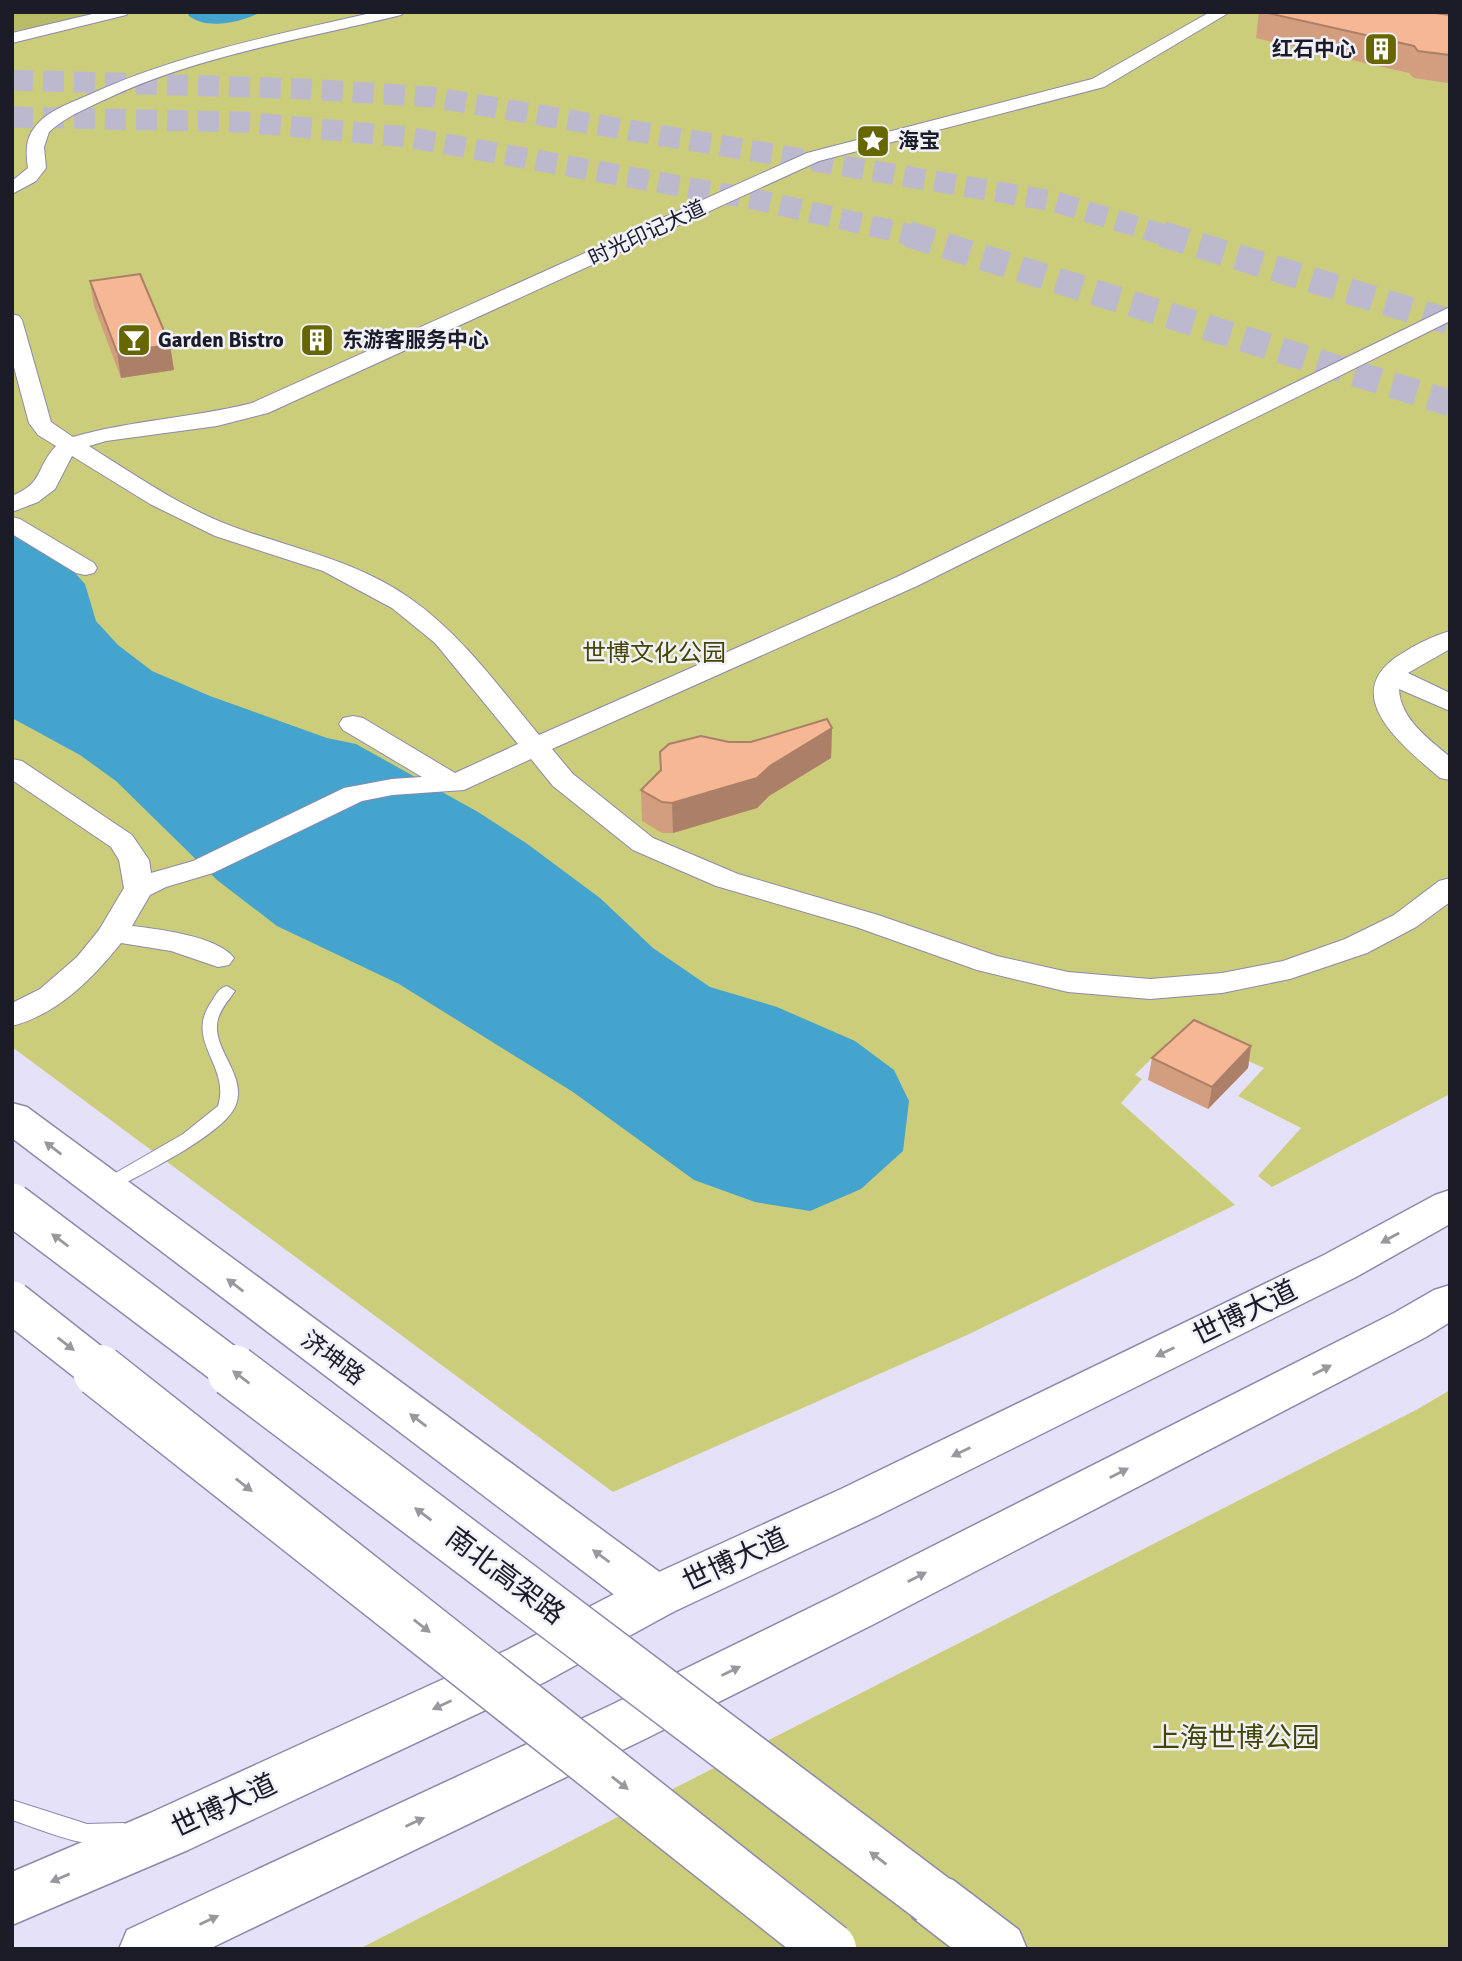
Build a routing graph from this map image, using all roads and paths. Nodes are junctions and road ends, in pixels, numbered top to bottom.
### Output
1 (121, 12) edge
2 (396, 12) edge
3 (1222, 12) edge
4 (12, 38) edge
5 (34, 147) junction
6 (12, 148) edge
7 (12, 189) edge
8 (1450, 313) edge
9 (12, 320) edge
10 (69, 445) junction
11 (12, 505) edge
12 (12, 524) edge
13 (85, 568) dead end
14 (1450, 639) edge
15 (1390, 675) junction
16 (1450, 677) edge
17 (1425, 691) junction
18 (1450, 703) edge
19 (353, 724) dead end
20 (534, 747) junction
21 (12, 767) edge
22 (1450, 772) edge
23 (454, 784) junction
24 (1450, 887) edge
25 (139, 889) junction
26 (113, 933) junction
27 (218, 957) dead end
28 (227, 991) dead end
29 (12, 1016) edge
30 (12, 1117) edge
31 (104, 1187) junction
32 (12, 1204) edge
33 (1450, 1205) edge
34 (1450, 1301) edge
35 (12, 1302) edge
36 (655, 1597) junction
37 (12, 1810) edge
38 (168, 1832) junction
39 (12, 1899) edge
40 (148, 1949) edge
41 (830, 1949) edge
42 (998, 1949) edge

1 - 4 street
2 - 5 street
3 - 10 street, 时光印记大道
5 - 6 street
5 - 7 street
8 - 20 street
9 - 10 street
10 - 11 street
10 - 20 street
12 - 13 street
14 - 15 street
15 - 17 street
15 - 22 street
16 - 17 street
17 - 18 street
19 - 23 street
20 - 23 street
20 - 24 street
21 - 25 street
23 - 25 street
25 - 26 street
26 - 27 street
26 - 29 street
28 - 31 lane
31 -> 30 main road, 济坤路
36 -> 31 main road, 济坤路
42 -> 32 main road, 南北高架路, bridge
33 -> 36 main road, 世博大道
40 -> 34 main road
35 -> 41 main road, bridge
36 -> 38 main road, 世博大道
37 - 38 lane
38 -> 39 main road, 世博大道

